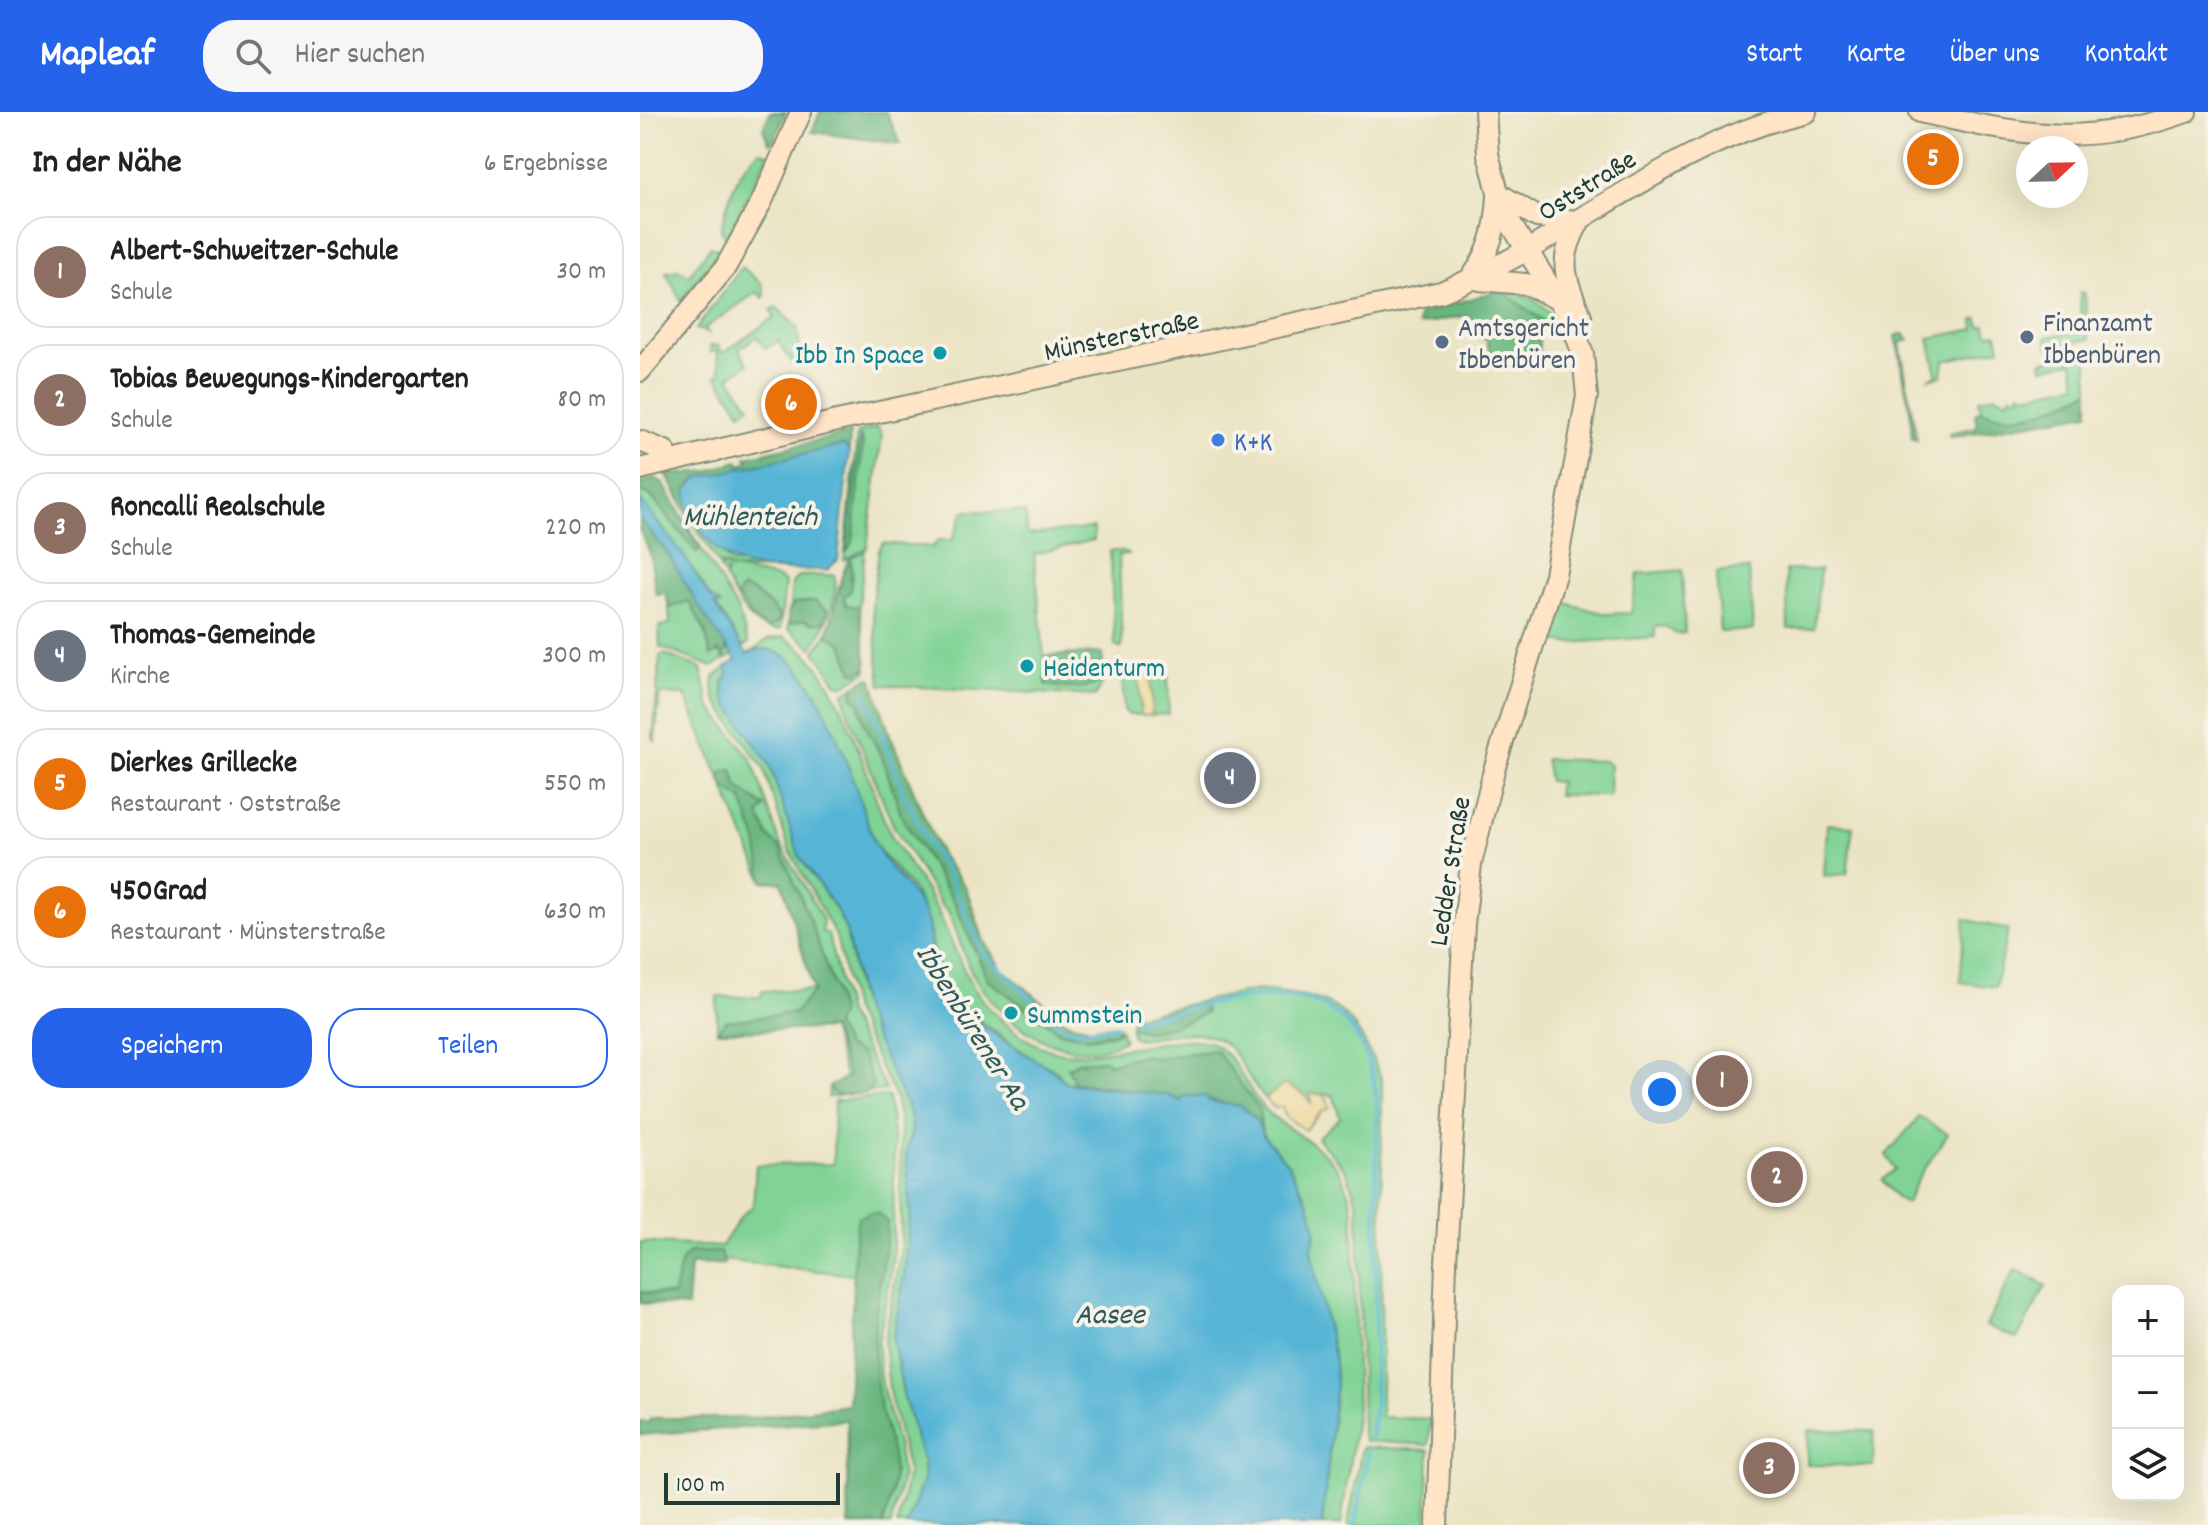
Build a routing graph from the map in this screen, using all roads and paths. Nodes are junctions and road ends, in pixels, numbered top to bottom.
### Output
1 (801, 112) edge
2 (1485, 112) edge
3 (1806, 112) edge
4 (1920, 112) edge
5 (2186, 112) edge
6 (1498, 192) junction
7 (1580, 221) junction
8 (1528, 252) junction
9 (1468, 281) junction
10 (1559, 299) junction
11 (1580, 343) junction
12 (640, 371) edge
13 (640, 441) edge
14 (718, 448) junction
15 (665, 451) junction
16 (640, 454) edge
17 (640, 469) edge
18 (1437, 1525) edge

1 - 12 main road
2 - 6 main road
3 - 7 main road, Oststraße
4 - 5 main road
6 - 7 main road
6 - 8 main road, Ledder Straße
6 - 9 main road
7 - 8 main road, Oststraße
7 - 11 main road
8 - 9 main road, Münsterstraße
8 - 10 main road, Ledder Straße
9 - 10 main road
9 - 14 main road, Münsterstraße
10 - 11 main road, Ledder Straße
11 - 18 main road, Ledder Straße
13 - 15 main road
14 - 15 main road, Münsterstraße
14 - 17 main road, Münsterstraße
15 - 16 main road, Münsterstraße

